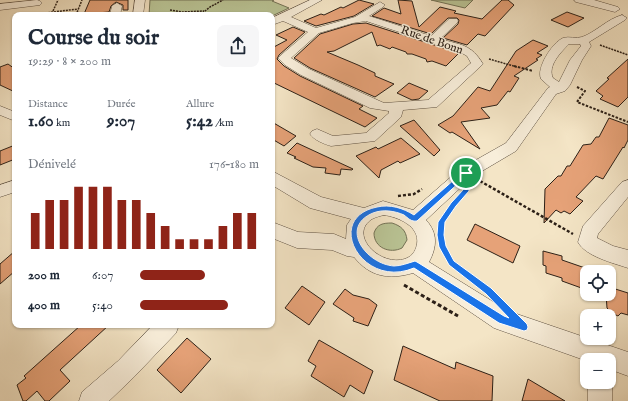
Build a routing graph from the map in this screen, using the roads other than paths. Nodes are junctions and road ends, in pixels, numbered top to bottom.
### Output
1 (11, 0) edge
2 (140, 0) edge
3 (317, 0) edge
4 (579, 0) edge
5 (597, 2) edge
6 (0, 3) edge
7 (37, 3) dead end
8 (380, 5) dead end
9 (0, 7) edge
10 (138, 12) edge
11 (625, 15) edge
12 (283, 17) junction
13 (359, 18) junction
14 (275, 21) edge
15 (453, 21) dead end
16 (315, 31) junction
17 (433, 40) junction
18 (583, 41) junction
19 (284, 58) junction
20 (275, 62) edge
21 (564, 85) junction
22 (396, 108) junction
23 (0, 110) edge
24 (12, 116) edge
25 (317, 134) dead end
26 (275, 179) edge
27 (12, 187) edge
28 (628, 187) edge
29 (0, 191) edge
30 (364, 215) junction
31 (415, 219) junction
32 (275, 231) edge
33 (358, 249) junction
34 (628, 259) edge
35 (415, 264) junction
36 (165, 328) edge
37 (589, 353) edge
38 (616, 361) edge
39 (628, 364) edge
40 (600, 389) edge
41 (91, 401) edge
42 (600, 401) edge

1 - 6 street
2 - 10 street
3 - 12 street
4 - 5 street
5 - 11 street
7 - 9 street
8 - 13 street
11 - 18 street
12 - 14 street
12 - 16 street
13 - 16 street, Rue de Bonn
13 - 17 street, Rue de Bonn
15 - 17 street
16 - 19 street, Rue de Bonn
17 - 22 street, Rue de Bonn
18 - 21 street
18 - 21 street
19 - 20 street
19 - 22 street, Rue de Bonn
21 - 31 street
22 - 25 street
23 - 24 street
26 - 30 street
27 - 29 street
28 - 34 street
30 - 31 street
30 - 33 street
31 - 35 street
32 - 33 street
33 - 35 street
35 - 37 street
36 - 41 street
38 - 39 street
40 - 42 street

